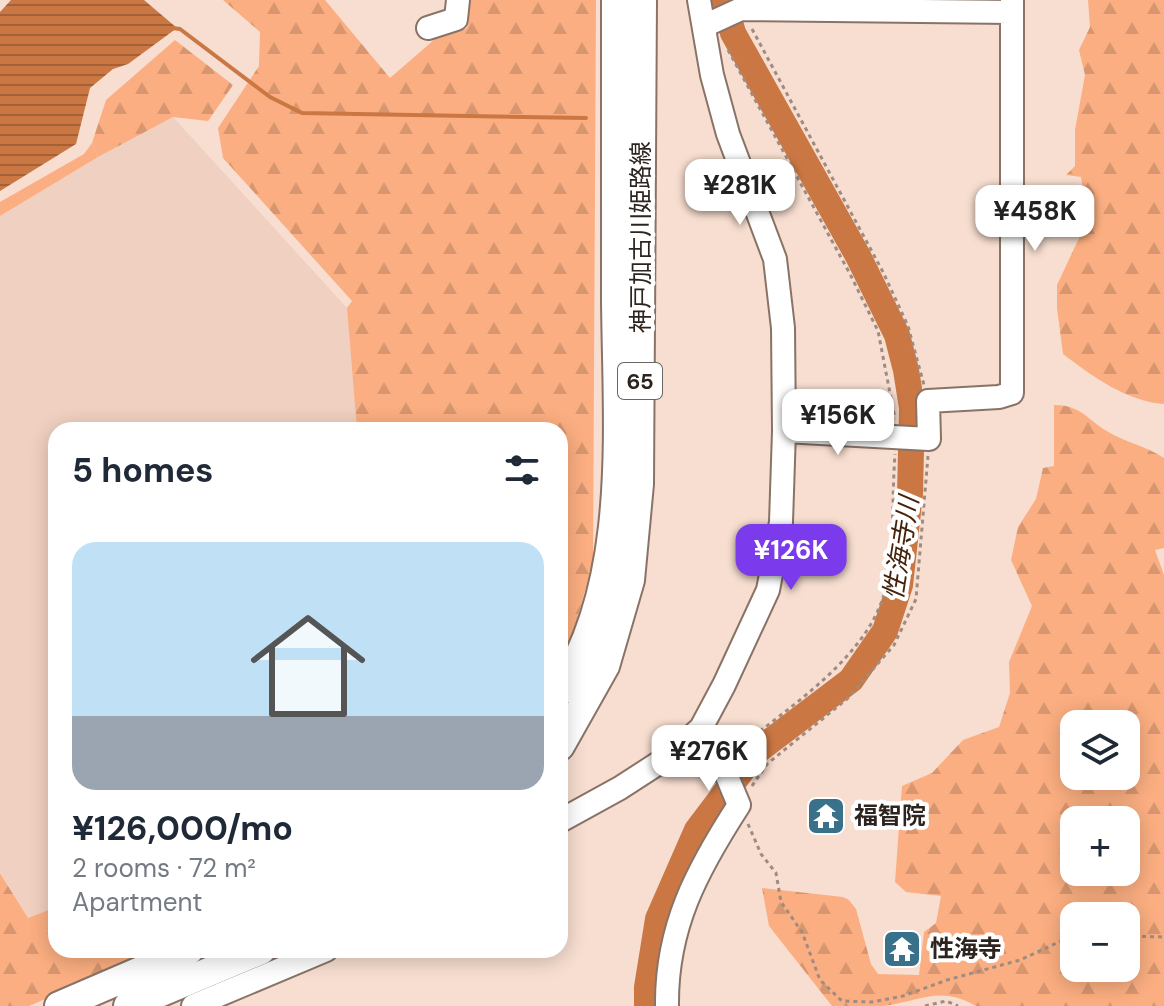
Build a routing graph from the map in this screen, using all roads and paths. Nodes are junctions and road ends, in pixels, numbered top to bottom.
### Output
1 (458, 0) edge
2 (616, 0) edge
3 (642, 0) edge
4 (699, 0) edge
5 (1012, 6) edge
6 (741, 9) junction
7 (709, 24) junction
8 (428, 28) dead end
9 (928, 401) junction
10 (784, 431) junction
11 (896, 438) junction
12 (929, 439) junction
13 (568, 679) edge
14 (701, 728) junction
15 (568, 732) edge
16 (721, 762) junction
17 (739, 805) junction
18 (568, 817) edge
19 (1140, 936) edge
20 (1164, 937) edge
21 (1060, 941) edge
22 (170, 958) edge
23 (242, 958) edge
24 (307, 958) edge
25 (59, 1006) edge
26 (128, 1006) edge
27 (193, 1006) edge
28 (667, 1006) edge
29 (925, 1006) edge
30 (958, 1006) edge

1 - 8 street
2 - 13 main road, 神戸加古川姫路線 / 65
3 - 15 main road, 神戸加古川姫路線 / 65
4 - 7 street
5 - 6 street
5 - 9 street
6 - 7 street
6 - 9 path
7 - 10 street
7 - 11 path
9 - 12 street
10 - 11 street
10 - 14 street
11 - 12 street
11 - 16 path
12 - 17 path
14 - 16 street
14 - 18 street
16 - 17 street
17 - 21 path
17 - 28 street
19 - 20 path
22 - 25 main road
23 - 26 main road
24 - 27 street
29 - 30 path

